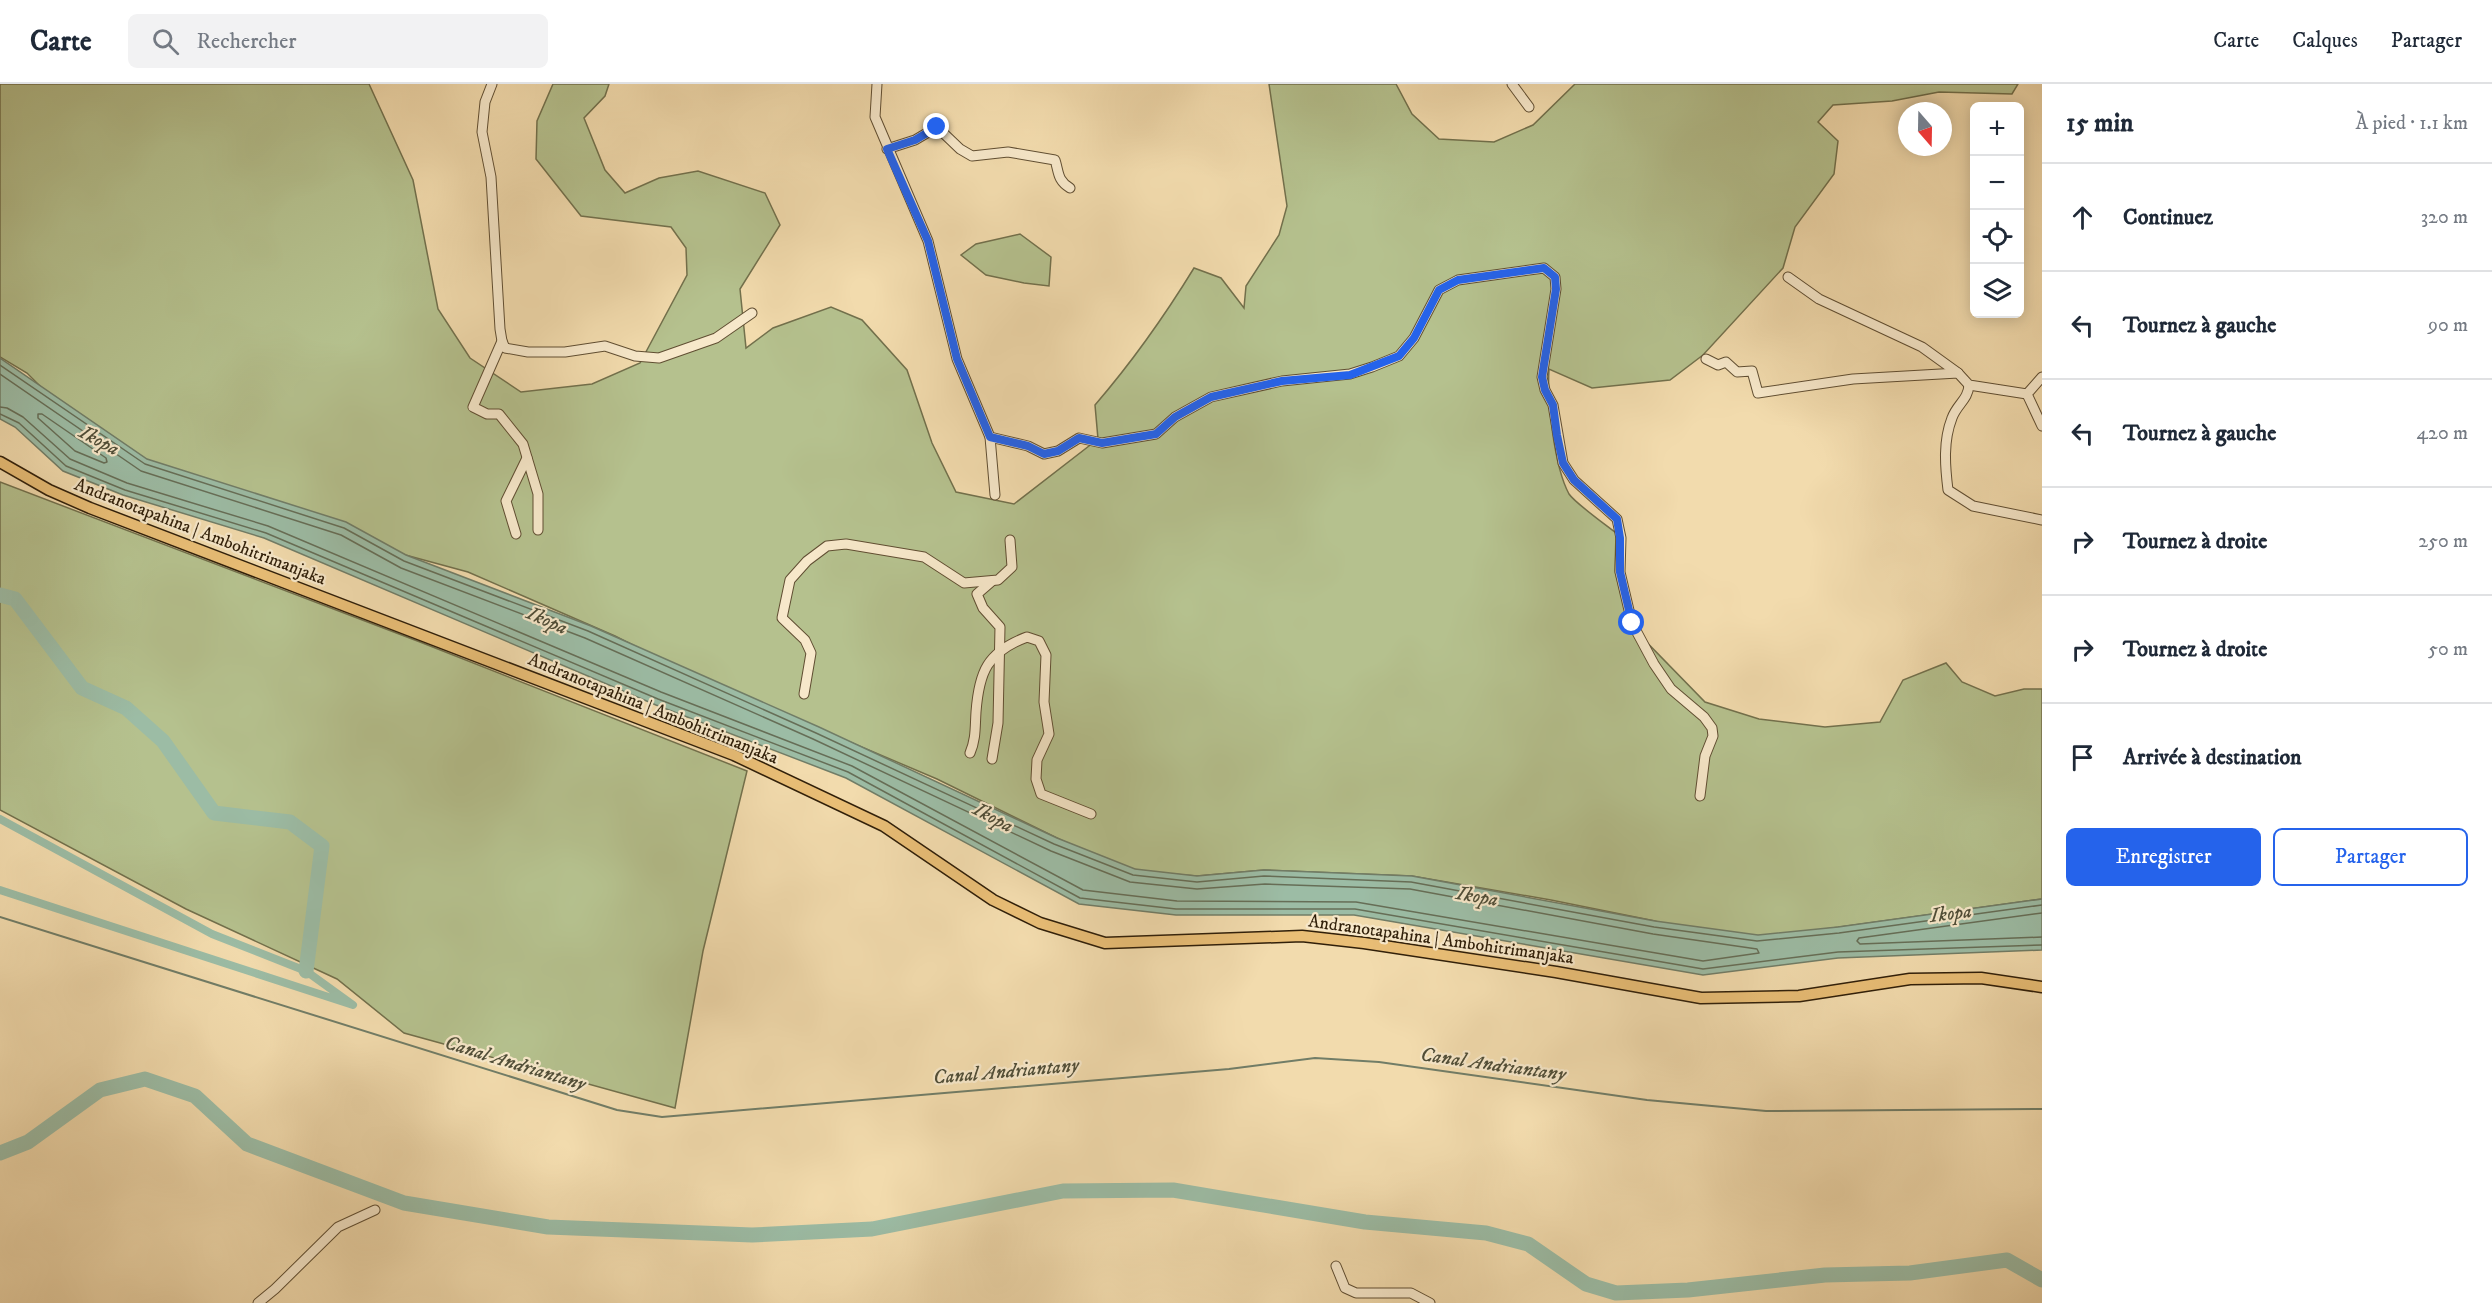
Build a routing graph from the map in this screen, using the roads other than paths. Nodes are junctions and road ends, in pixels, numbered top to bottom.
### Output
1 (492, 84) edge
2 (877, 84) edge
3 (1512, 84) edge
4 (1529, 107) dead end
5 (887, 149) junction
6 (1070, 188) dead end
7 (1788, 277) dead end
8 (752, 313) dead end
9 (502, 341) junction
10 (1706, 359) dead end
11 (1958, 373) junction
12 (2042, 377) edge
13 (1970, 385) junction
14 (2027, 394) junction
15 (2042, 426) edge
16 (990, 437) junction
17 (527, 458) junction
18 (0, 462) edge
19 (995, 495) dead end
20 (2042, 520) edge
21 (538, 530) dead end
22 (516, 534) dead end
23 (1010, 540) dead end
24 (992, 581) junction
25 (1000, 651) junction
26 (804, 694) dead end
27 (970, 753) dead end
28 (992, 759) dead end
29 (1700, 796) dead end
30 (1091, 814) dead end
31 (2042, 987) edge
32 (375, 1210) dead end
33 (1336, 1266) dead end
34 (258, 1303) edge
35 (1430, 1303) edge

1 - 9 street
2 - 5 street
3 - 4 street
5 - 6 street
5 - 16 street
7 - 11 street
8 - 9 street
9 - 17 street
10 - 11 street
11 - 13 street
12 - 14 street
13 - 14 street
13 - 20 street
14 - 15 street
16 - 19 street
16 - 29 street
17 - 21 street
17 - 22 street
18 - 31 main road, Andranotapahina | Ambohitrimanjaka
23 - 24 street
24 - 25 street
24 - 26 street
25 - 27 street
25 - 28 street
25 - 30 street
32 - 34 street
33 - 35 street

